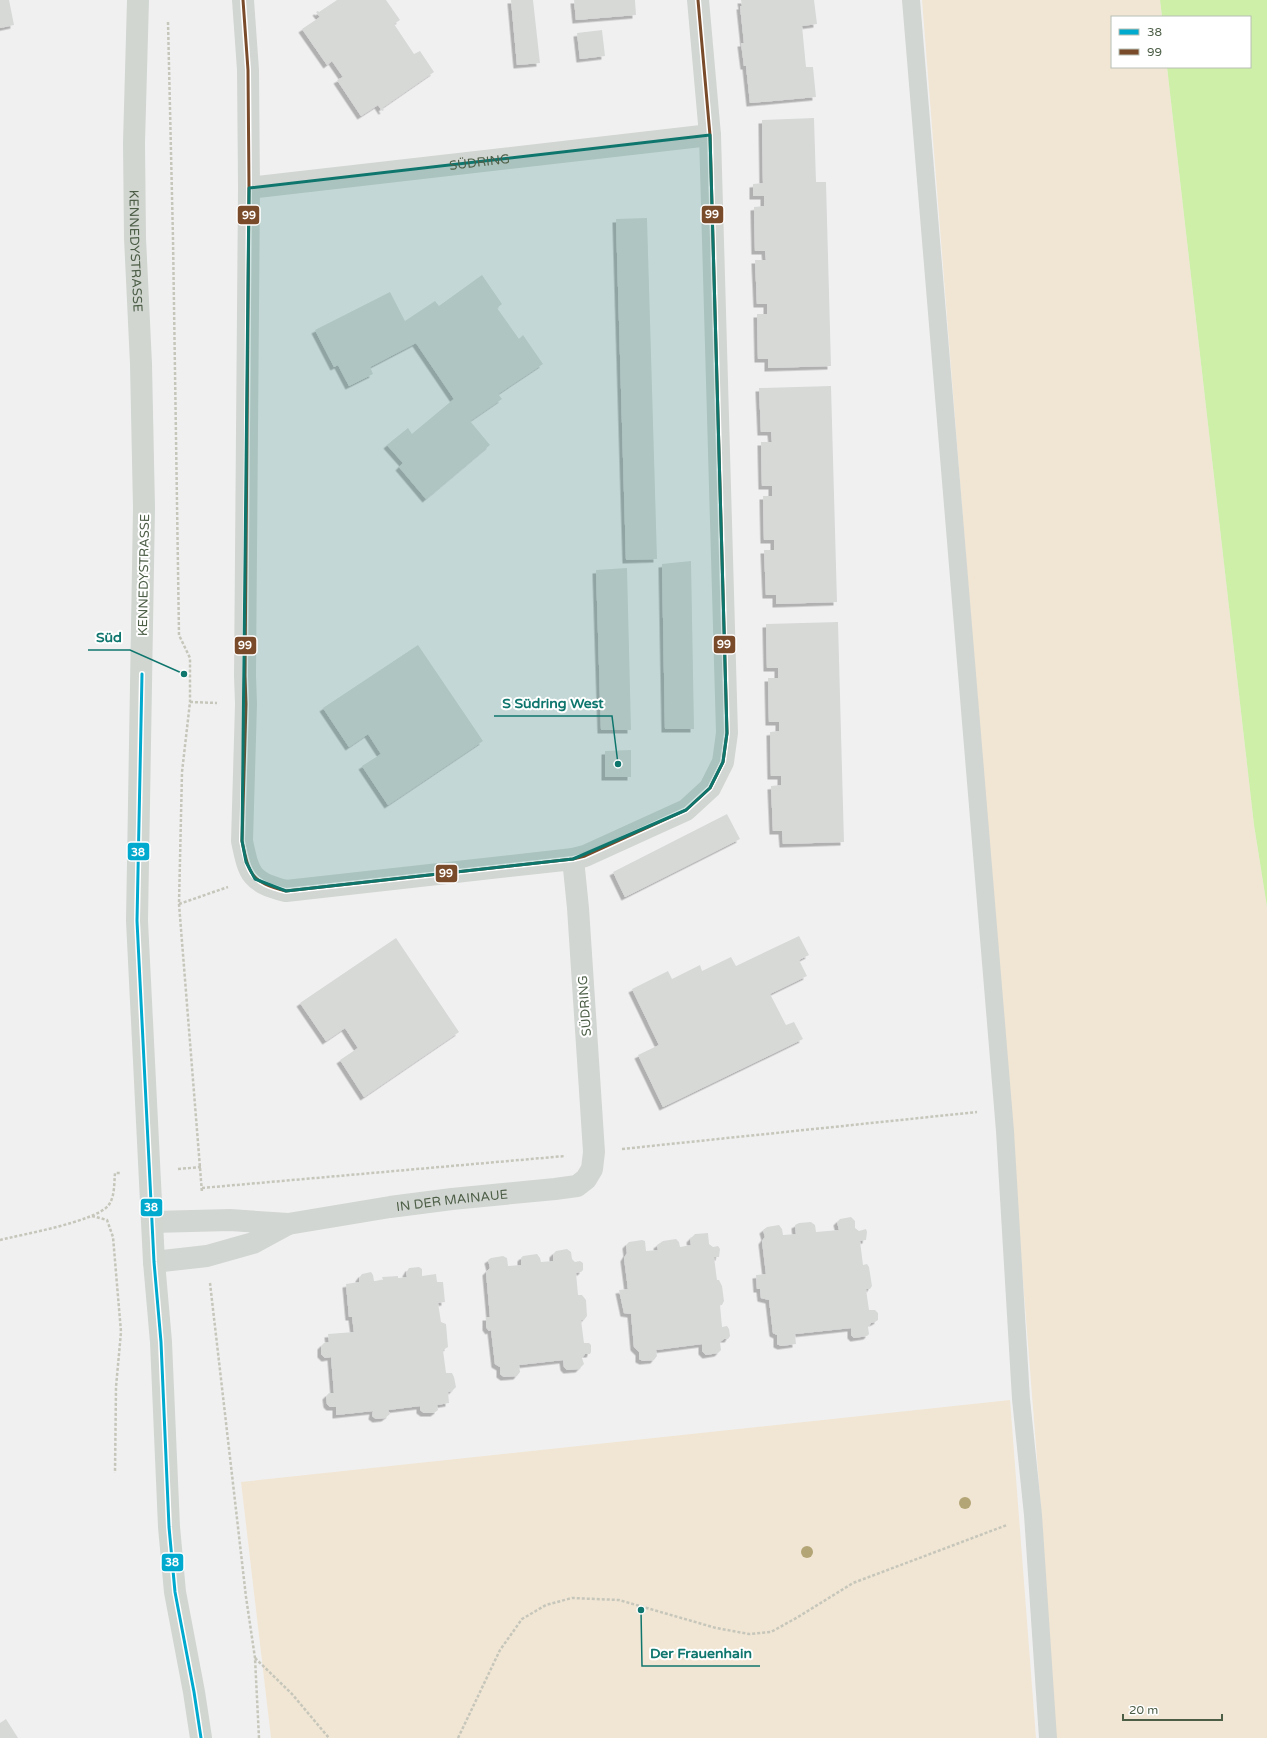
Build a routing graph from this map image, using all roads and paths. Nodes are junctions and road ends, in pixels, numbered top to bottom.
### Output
1 (138, 0) edge
2 (242, 0) edge
3 (698, 0) edge
4 (911, 0) edge
5 (168, 16) dead end
6 (710, 135) junction
7 (249, 188) junction
8 (573, 859) junction
9 (255, 879) junction
10 (179, 904) junction
11 (1003, 1110) junction
12 (594, 1152) junction
13 (115, 1173) dead end
14 (202, 1188) junction
15 (92, 1216) junction
16 (205, 1220) junction
17 (152, 1222) junction
18 (288, 1224) junction
19 (0, 1240) edge
20 (207, 1256) junction
21 (154, 1262) junction
22 (115, 1473) dead end
23 (1033, 1515) junction
24 (255, 1658) junction
25 (201, 1738) edge
26 (258, 1738) edge
27 (330, 1738) edge
28 (458, 1738) edge
29 (1048, 1738) edge

1 - 17 main road, KENNEDYSTRASSE
2 - 7 street
3 - 6 street
4 - 11 lane
5 - 10 path
6 - 7 street, SÜDRING
6 - 8 street
7 - 9 street
8 - 9 street
8 - 12 street, SÜDRING
9 - 10 path
10 - 14 path
11 - 12 path
11 - 23 lane
12 - 14 path
12 - 18 street, IN DER MAINAUE
13 - 15 path
14 - 16 path
15 - 19 path
15 - 22 path
16 - 17 street, IN DER MAINAUE
16 - 18 street, IN DER MAINAUE
17 - 21 main road, KENNEDYSTRASSE
18 - 20 street, IN DER MAINAUE
20 - 21 street, IN DER MAINAUE
20 - 24 path
21 - 25 main road, KENNEDYSTRASSE
23 - 28 path
23 - 29 lane
24 - 26 path
24 - 27 path

